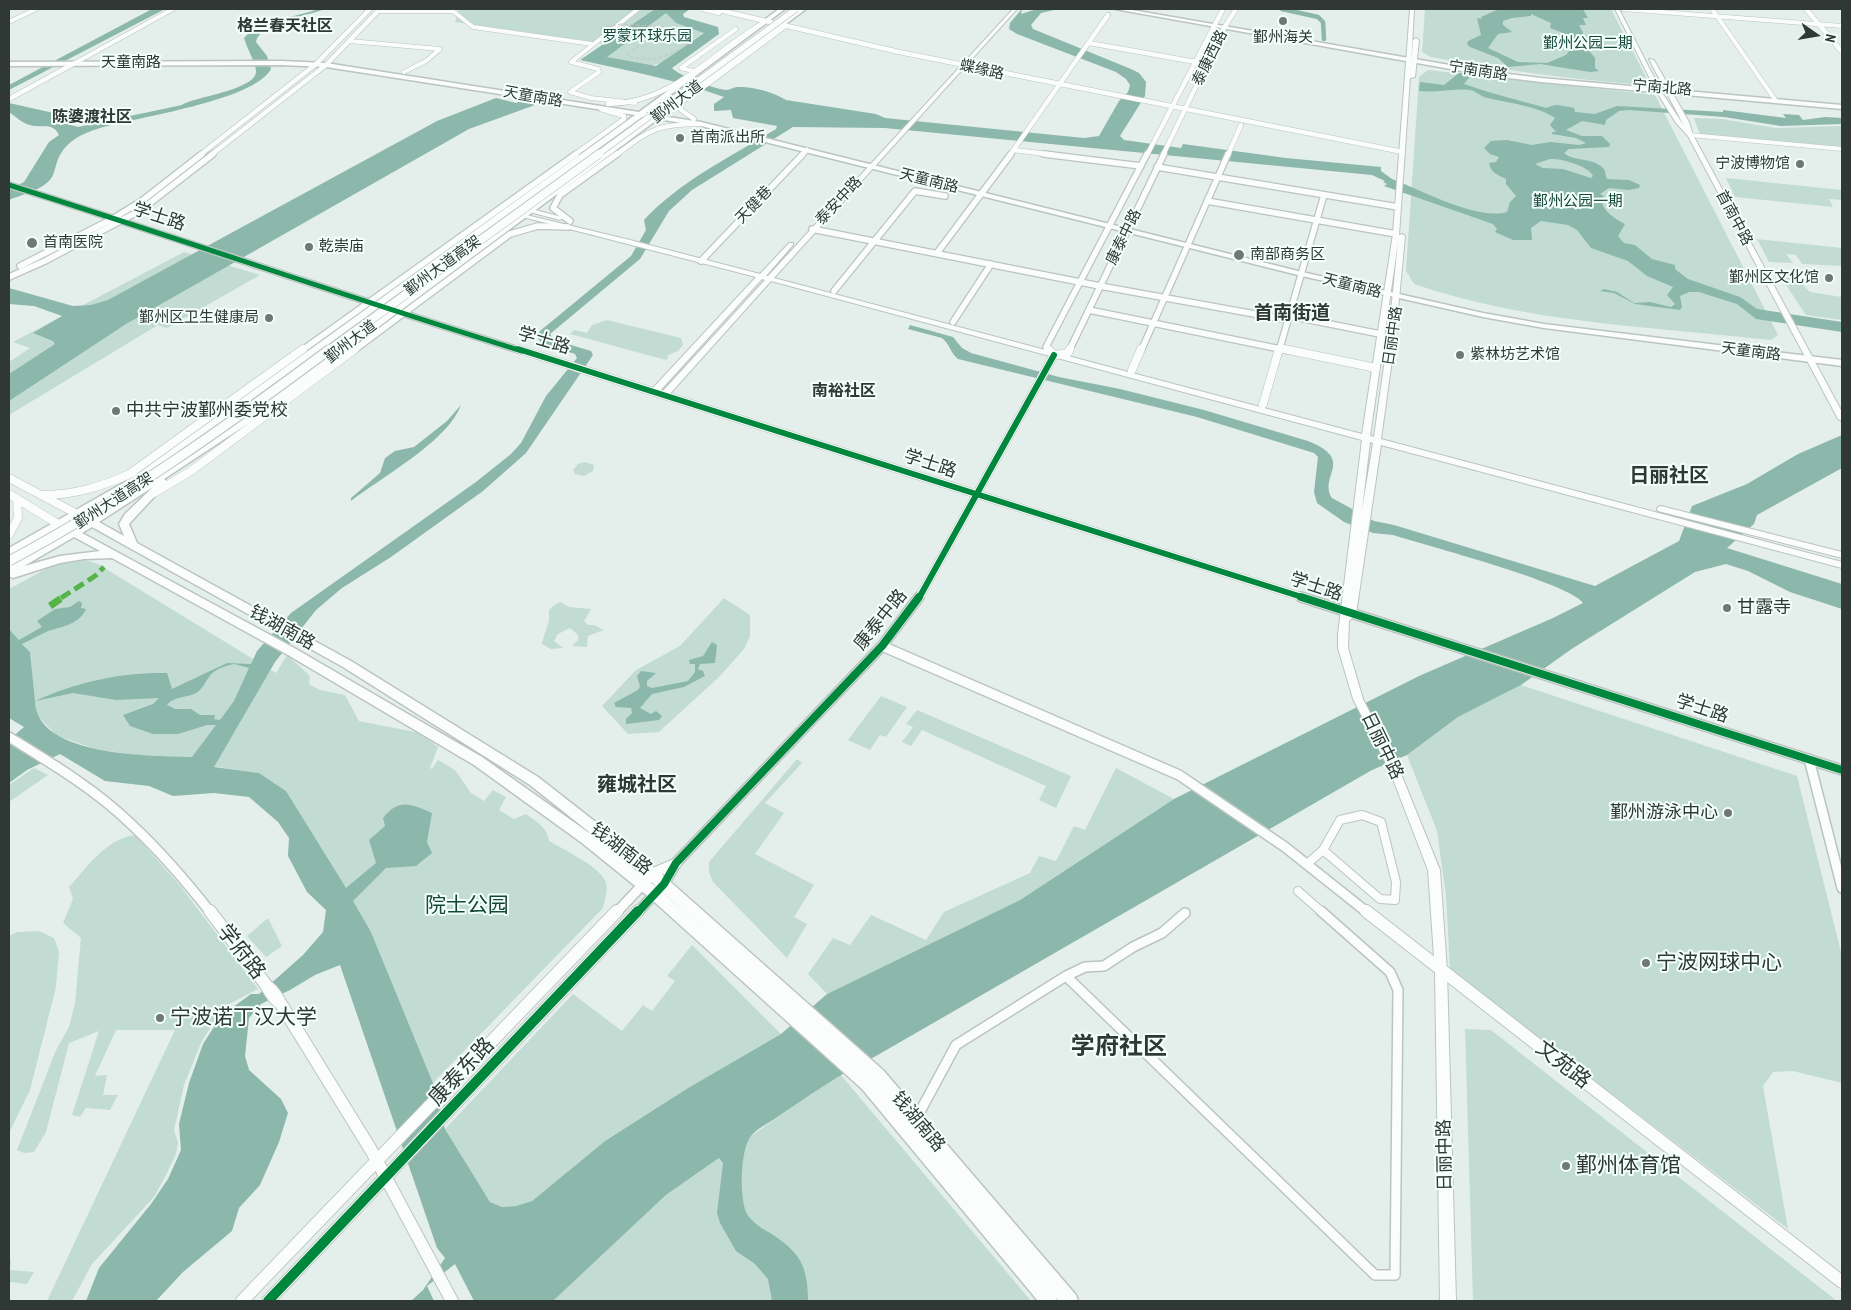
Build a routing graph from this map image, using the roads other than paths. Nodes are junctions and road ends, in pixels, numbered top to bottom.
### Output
1 (36, 9) edge
2 (173, 9) edge
3 (370, 9) edge
4 (638, 9) edge
5 (703, 9) edge
6 (714, 9) edge
7 (782, 9) edge
8 (787, 9) edge
9 (796, 9) edge
10 (803, 9) edge
11 (1006, 9) edge
12 (1014, 9) edge
13 (1118, 9) edge
14 (1141, 9) edge
15 (1223, 9) edge
16 (1236, 9) edge
17 (1412, 9) edge
18 (1419, 9) edge
19 (1712, 9) edge
20 (1806, 9) edge
21 (1812, 9) edge
22 (379, 10) edge
23 (454, 10) edge
24 (1621, 10) edge
25 (1108, 15) dead end
26 (1719, 18) junction
27 (9, 22) edge
28 (764, 22) junction
29 (1216, 24) junction
30 (782, 26) junction
31 (1226, 26) junction
32 (1823, 26) junction
33 (792, 27) joint
34 (1842, 28) edge
35 (736, 29) dead end
36 (349, 41) junction
37 (1089, 42) junction
38 (592, 44) junction
39 (1842, 45) edge
40 (1842, 52) edge
41 (1408, 58) junction
42 (1415, 60) junction
43 (9, 62) edge
44 (74, 62) junction
45 (1196, 62) junction
46 (318, 63) junction
47 (327, 63) junction
48 (958, 64) junction
49 (1483, 71) junction
50 (404, 72) junction
51 (691, 74) junction
52 (1409, 80) junction
53 (678, 84) junction
54 (1060, 85) junction
55 (696, 89) junction
56 (1659, 89) junction
57 (1668, 90) junction
58 (9, 94) edge
59 (9, 99) edge
60 (1775, 100) junction
61 (635, 103) junction
62 (608, 104) junction
63 (1842, 105) edge
64 (1172, 108) junction
65 (601, 109) junction
66 (648, 109) junction
67 (1185, 111) junction
68 (664, 112) junction
69 (640, 115) junction
70 (657, 118) junction
71 (694, 120) junction
72 (701, 124) junction
73 (1241, 125) junction
74 (1690, 135) junction
75 (1168, 144) joint
76 (1842, 148) edge
77 (807, 150) junction
78 (1014, 150) junction
79 (1405, 154) junction
80 (1162, 157) joint
81 (870, 164) junction
82 (1141, 166) junction
83 (1157, 167) junction
84 (1218, 178) junction
85 (9, 185) edge
86 (983, 191) junction
87 (1402, 193) junction
88 (1324, 195) junction
89 (945, 196) dead end
90 (1206, 201) junction
91 (514, 206) junction
92 (1398, 207) junction
93 (529, 210) junction
94 (506, 212) junction
95 (521, 216) junction
96 (114, 218) junction
97 (1317, 220) junction
98 (123, 221) junction
99 (1111, 223) junction
100 (569, 224) junction
101 (1128, 227) junction
102 (812, 229) junction
103 (1396, 234) junction
104 (874, 241) junction
105 (1187, 242) junction
106 (937, 253) junction
107 (703, 259) junction
108 (991, 264) junction
109 (9, 271) edge
110 (1303, 271) junction
111 (766, 275) junction
112 (9, 277) edge
113 (1080, 282) junction
114 (1100, 286) junction
115 (834, 291) junction
116 (1389, 292) junction
117 (1398, 294) junction
118 (1164, 298) junction
119 (366, 303) junction
120 (376, 306) junction
121 (1089, 310) junction
122 (397, 312) junction
123 (1289, 318) junction
124 (953, 322) junction
125 (1153, 322) junction
126 (1380, 334) junction
127 (1046, 347) junction
128 (1280, 347) junction
129 (1068, 353) junction
130 (1054, 355) junction
131 (1808, 357) junction
132 (1842, 358) edge
133 (1842, 363) edge
134 (1376, 368) junction
135 (1132, 370) junction
136 (655, 391) junction
137 (665, 394) junction
138 (1263, 404) junction
139 (1842, 419) edge
140 (1367, 435) junction
141 (1378, 438) junction
142 (175, 452) junction
143 (175, 469) junction
144 (128, 475) junction
145 (9, 478) edge
146 (154, 493) junction
147 (9, 494) edge
148 (977, 494) junction
149 (43, 495) junction
150 (17, 498) junction
151 (1362, 505) junction
152 (77, 514) junction
153 (92, 522) junction
154 (58, 524) junction
155 (74, 533) junction
156 (9, 535) edge
157 (132, 545) junction
158 (9, 554) edge
159 (1842, 555) edge
160 (114, 556) junction
161 (9, 562) edge
162 (1842, 565) edge
163 (11, 573) edge
164 (1347, 615) junction
165 (882, 646) junction
166 (10, 738) edge
167 (1808, 759) junction
168 (1842, 770) edge
169 (1323, 850) junction
170 (676, 863) junction
171 (1307, 864) junction
172 (652, 874) junction
173 (643, 884) junction
174 (1842, 888) edge
175 (660, 889) junction
176 (1298, 891) dead end
177 (1185, 913) dead end
178 (1441, 971) junction
179 (1066, 976) junction
180 (266, 985) joint
181 (281, 1004) joint
182 (872, 1079) junction
183 (439, 1095) joint
184 (447, 1113) joint
185 (916, 1119) junction
186 (397, 1138) joint
187 (405, 1158) joint
188 (376, 1160) junction
189 (387, 1178) junction
190 (1842, 1282) edge
191 (242, 1301) edge
192 (268, 1301) edge
193 (452, 1301) edge
194 (1049, 1301) edge
195 (1070, 1301) edge
196 (1448, 1301) edge

1 - 27 street
2 - 44 street
3 - 46 street
4 - 38 street
5 - 28 street
6 - 28 street
7 - 28 main road, 鄞州大道
8 - 158 main road, 鄞州大道高架, bridge
9 - 161 main road, 鄞州大道高架, bridge
10 - 30 main road, 鄞州大道
11 - 48 main road, 泰安中路
12 - 48 main road, 泰安中路
13 - 29 main road, 宁南南路
14 - 29 main road, 宁南南路
15 - 29 street, 泰康西路
16 - 31 street, 泰康西路
17 - 41 main road
18 - 42 main road
19 - 26 street
20 - 32 street
21 - 32 street
22 - 23 street
22 - 36 street
23 - 38 street
24 - 26 street
24 - 56 main road, 首南中路
24 - 57 main road, 首南中路
25 - 37 street
26 - 32 street
26 - 60 street
28 - 30 street
28 - 51 main road, 鄞州大道
29 - 31 main road, 宁南南路
29 - 45 street, 泰康西路
30 - 33 street
30 - 55 main road, 鄞州大道
31 - 41 main road, 宁南南路
31 - 41 main road, 宁南南路
31 - 67 street, 泰康西路
32 - 34 street
32 - 39 street
32 - 40 street
33 - 48 street, 蝶缘路
35 - 51 street
36 - 47 street
36 - 50 street
37 - 45 street
37 - 54 street
38 - 61 street
41 - 42 main road, 宁南南路
41 - 52 main road
42 - 49 main road, 宁南南路
42 - 49 main road, 宁南南路
42 - 52 main road
43 - 44 main road
43 - 44 main road, 天童南路
44 - 46 main road, 天童南路
44 - 58 street
44 - 59 street
45 - 64 street, 泰康西路
46 - 47 main road, 天童南路
46 - 96 street
47 - 50 main road, 天童南路
47 - 65 main road, 天童南路
47 - 98 street
48 - 54 street, 蝶缘路
48 - 81 main road, 泰安中路
49 - 56 main road, 宁南南路
50 - 62 main road, 天童南路
51 - 53 main road, 鄞州大道
52 - 79 main road
53 - 61 street
53 - 66 main road, 鄞州大道
54 - 64 street, 蝶缘路
54 - 78 street
55 - 68 main road, 鄞州大道
55 - 71 street
56 - 57 main road, 宁南南路
56 - 74 main road, 首南中路
57 - 60 main road, 宁南南路
57 - 74 main road, 首南中路
60 - 63 main road, 宁南南路
61 - 62 street
62 - 66 main road, 天童南路
64 - 67 street, 蝶缘路
64 - 82 street, 康泰中路
65 - 69 main road, 天童南路
65 - 119 street, 鄞州大道
66 - 68 main road, 天童南路
66 - 69 main road, 鄞州大道
67 - 73 street, 蝶缘路
67 - 75 street, 康泰中路
67 - 79 street, 蝶缘路
68 - 70 main road, 鄞州大道
68 - 71 main road, 天童南路
69 - 70 main road, 天童南路
69 - 91 main road, 鄞州大道
70 - 72 main road, 天童南路
70 - 93 main road, 鄞州大道
71 - 81 main road, 天童南路
72 - 77 main road, 天童南路
72 - 100 street
73 - 79 street, 蝶缘路
73 - 84 street
74 - 76 street
74 - 131 main road, 首南中路
75 - 80 street, 康泰中路
77 - 81 main road, 天童南路
77 - 107 street, 天健巷
78 - 82 street
78 - 86 street
79 - 87 main road
80 - 83 street, 康泰中路
81 - 86 main road, 天童南路
81 - 102 main road, 泰安中路
81 - 111 main road, 泰安中路
82 - 99 street, 康泰中路
83 - 84 street
83 - 101 street, 康泰中路
84 - 88 street
84 - 90 street
85 - 96 street, 学士路
86 - 99 main road, 天童南路
86 - 106 street
87 - 92 main road, 日丽中路
87 - 117 main road, 日丽中路
88 - 92 street
88 - 97 street
89 - 104 street
90 - 97 street
90 - 105 street
91 - 93 main road
91 - 94 main road, 鄞州大道
92 - 103 main road, 日丽中路
93 - 95 main road, 鄞州大道
93 - 100 main road
94 - 95 main road
94 - 120 main road, 鄞州大道
95 - 100 main road
95 - 122 main road, 鄞州大道
96 - 98 street, 学士路
96 - 109 street
97 - 103 street
97 - 110 street
98 - 112 street
98 - 119 street, 学士路
99 - 101 main road, 天童南路
99 - 113 street, 康泰中路
100 - 107 main road
100 - 107 main road
100 - 122 street, 鄞州大道
101 - 105 main road, 天童南路
101 - 114 street, 康泰中路
102 - 104 street
102 - 111 main road, 泰安中路
103 - 116 main road, 日丽中路
104 - 106 street
104 - 115 street
105 - 110 main road, 天童南路
105 - 118 street
106 - 108 street
107 - 111 main road
108 - 113 street
108 - 124 street
110 - 116 main road, 天童南路
110 - 123 street
111 - 115 main road
111 - 130 main road
111 - 136 main road, 泰安中路
111 - 137 main road, 泰安中路
113 - 114 street
113 - 127 street, 康泰中路
114 - 118 street
114 - 121 street, 康泰中路
115 - 124 main road
116 - 117 main road, 天童南路
116 - 126 main road, 日丽中路
117 - 131 main road, 天童南路
117 - 141 main road, 日丽中路
118 - 123 street
118 - 125 street
119 - 120 street, 学士路
119 - 144 street, 鄞州大道
120 - 122 street, 学士路
120 - 142 main road, 鄞州大道
121 - 125 street
121 - 129 street, 康泰中路
122 - 136 street, 学士路
122 - 143 main road, 鄞州大道
122 - 146 street, 鄞州大道
123 - 126 street
123 - 128 street
124 - 127 main road
125 - 128 street
125 - 135 street
126 - 134 main road, 日丽中路
127 - 129 main road
127 - 130 street
128 - 134 street
128 - 138 street
129 - 130 street
129 - 135 main road
130 - 140 main road
130 - 148 street, 康泰中路
131 - 132 main road, 天童南路
131 - 133 main road, 天童南路
131 - 139 main road
134 - 140 main road, 日丽中路
135 - 138 main road
136 - 137 street, 学士路
137 - 148 street, 学士路
138 - 140 main road
140 - 141 main road
140 - 151 main road, 日丽中路
141 - 151 main road, 日丽中路
141 - 159 main road
141 - 162 main road
142 - 144 street
142 - 152 main road, 鄞州大道
143 - 146 main road
143 - 153 main road, 鄞州大道
144 - 149 street
145 - 149 street
146 - 157 main road
147 - 150 street
148 - 164 street, 学士路
148 - 165 street, 康泰中路
149 - 152 street
150 - 154 street
150 - 156 street
151 - 164 main road, 日丽中路
152 - 153 main road, 钱湖南路
152 - 154 main road, 鄞州大道
153 - 155 main road, 鄞州大道
153 - 157 main road, 钱湖南路
154 - 155 main road, 钱湖南路
154 - 158 main road, 鄞州大道
155 - 160 main road, 钱湖南路
155 - 163 main road, 鄞州大道
157 - 172 main road, 钱湖南路
160 - 163 main road
160 - 173 main road, 钱湖南路
164 - 167 street, 学士路
164 - 178 main road, 日丽中路
165 - 170 street, 康泰中路
165 - 171 street, 文苑路
166 - 180 street, 学府路
167 - 168 street, 学士路
167 - 174 street
169 - 169 street
169 - 171 street
170 - 172 main road
170 - 175 street, 康泰东路
171 - 178 street, 文苑路
172 - 173 street, 康泰东路
172 - 175 main road, 钱湖南路
173 - 175 main road, 钱湖南路
173 - 183 street, 康泰东路
175 - 182 main road, 钱湖南路
175 - 184 street, 康泰东路
176 - 179 street
177 - 179 street
178 - 190 street, 文苑路
178 - 196 main road, 日丽中路
179 - 185 street
180 - 181 main road, 学府路
181 - 188 street, 学府路
182 - 185 main road, 钱湖南路
182 - 194 main road, 钱湖南路
183 - 186 street, 康泰东路
184 - 187 street, 康泰东路
185 - 195 main road, 钱湖南路
186 - 188 street, 康泰东路
187 - 189 street, 康泰东路
188 - 189 street, 学府路
188 - 191 street, 康泰东路
189 - 192 street, 康泰东路
189 - 193 street, 学府路

